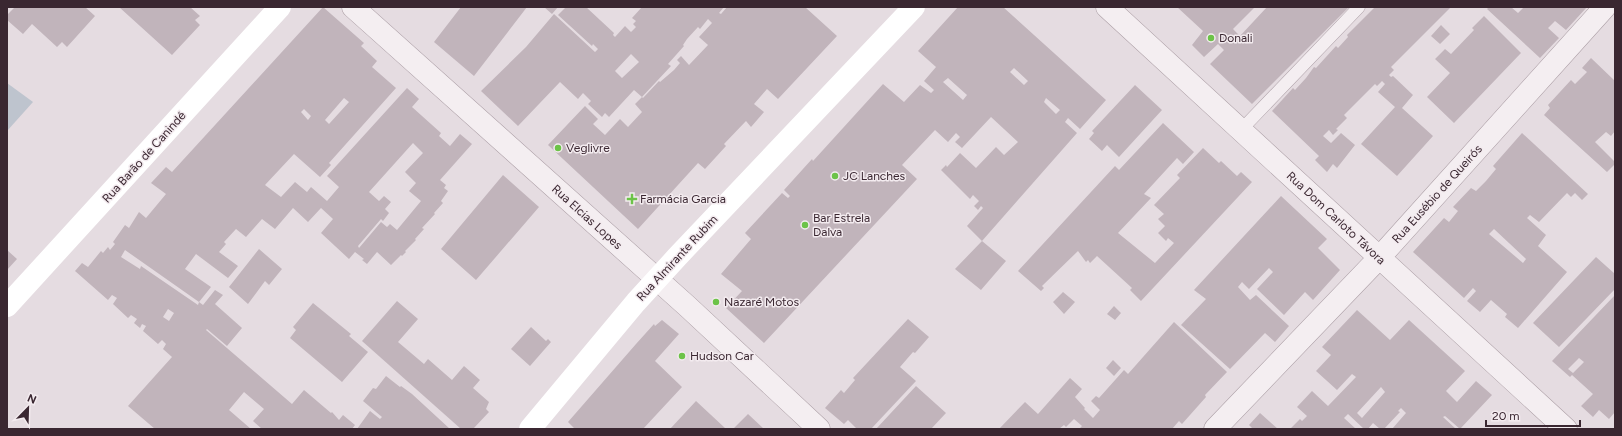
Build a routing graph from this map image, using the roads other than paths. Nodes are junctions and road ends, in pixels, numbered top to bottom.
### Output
1 (280, 7) edge
2 (353, 7) edge
3 (914, 7) edge
4 (1107, 7) edge
5 (1359, 7) edge
6 (1605, 7) edge
7 (1242, 129) junction
8 (1379, 258) junction
9 (657, 279) junction
10 (7, 306) edge
11 (530, 429) edge
12 (819, 429) edge
13 (1215, 429) edge
14 (1566, 429) edge

1 - 10 main road, Rua Barão de Canindé
2 - 9 street, Rua Elcias Lopes
3 - 9 main road, Rua Almirante Rubim
4 - 7 street, Rua Dom Carloto Távora
5 - 7 lane
6 - 8 street, Rua Eusébio de Queirós
7 - 8 street, Rua Dom Carloto Távora
8 - 13 street, Rua Eusébio de Queirós
8 - 14 street, Rua Dom Carloto Távora
9 - 11 main road, Rua Almirante Rubim
9 - 12 street, Rua Elcias Lopes

